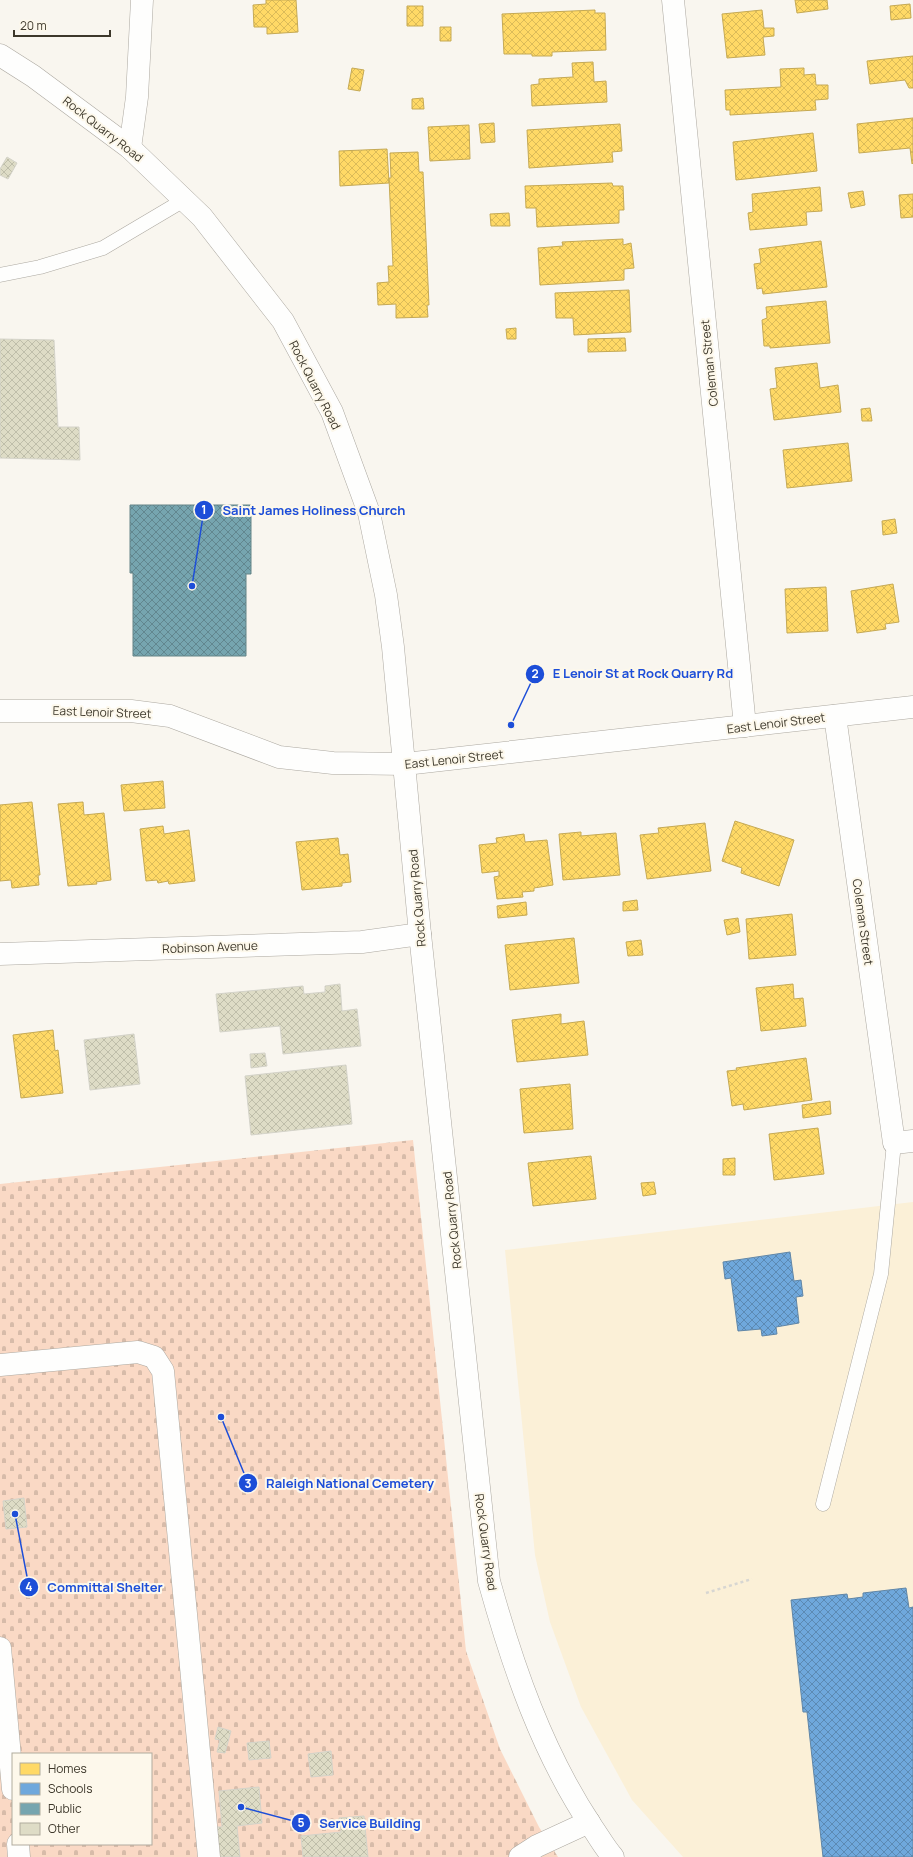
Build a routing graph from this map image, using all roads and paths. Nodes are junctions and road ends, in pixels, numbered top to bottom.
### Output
1 (142, 0) edge
2 (673, 0) edge
3 (0, 55) edge
4 (130, 148) junction
5 (184, 200) junction
6 (0, 275) edge
7 (913, 707) edge
8 (0, 711) edge
9 (835, 716) junction
10 (745, 726) junction
11 (405, 764) junction
12 (420, 934) junction
13 (0, 954) edge
14 (900, 1137) edge
15 (0, 1365) edge
16 (823, 1504) dead end
17 (752, 1579) dead end
18 (706, 1593) dead end
19 (0, 1648) edge
20 (12, 1778) edge
21 (589, 1822) junction
22 (18, 1845) edge
23 (19, 1857) edge
24 (210, 1857) edge
25 (520, 1857) edge
26 (613, 1857) edge

1 - 4 street
2 - 10 street, Coleman Street
3 - 4 street, Rock Quarry Road
4 - 5 street, Rock Quarry Road
5 - 6 lane
5 - 11 street, Rock Quarry Road
7 - 9 street, East Lenoir Street
8 - 11 street, East Lenoir Street
9 - 10 street, East Lenoir Street
9 - 14 street, Coleman Street
10 - 11 street, East Lenoir Street
11 - 12 street, Rock Quarry Road
12 - 13 street, Robinson Avenue
12 - 21 street, Rock Quarry Road
14 - 16 lane
15 - 24 street
17 - 18 path
19 - 20 street
21 - 25 street
21 - 26 street, Rock Quarry Road
22 - 23 street

